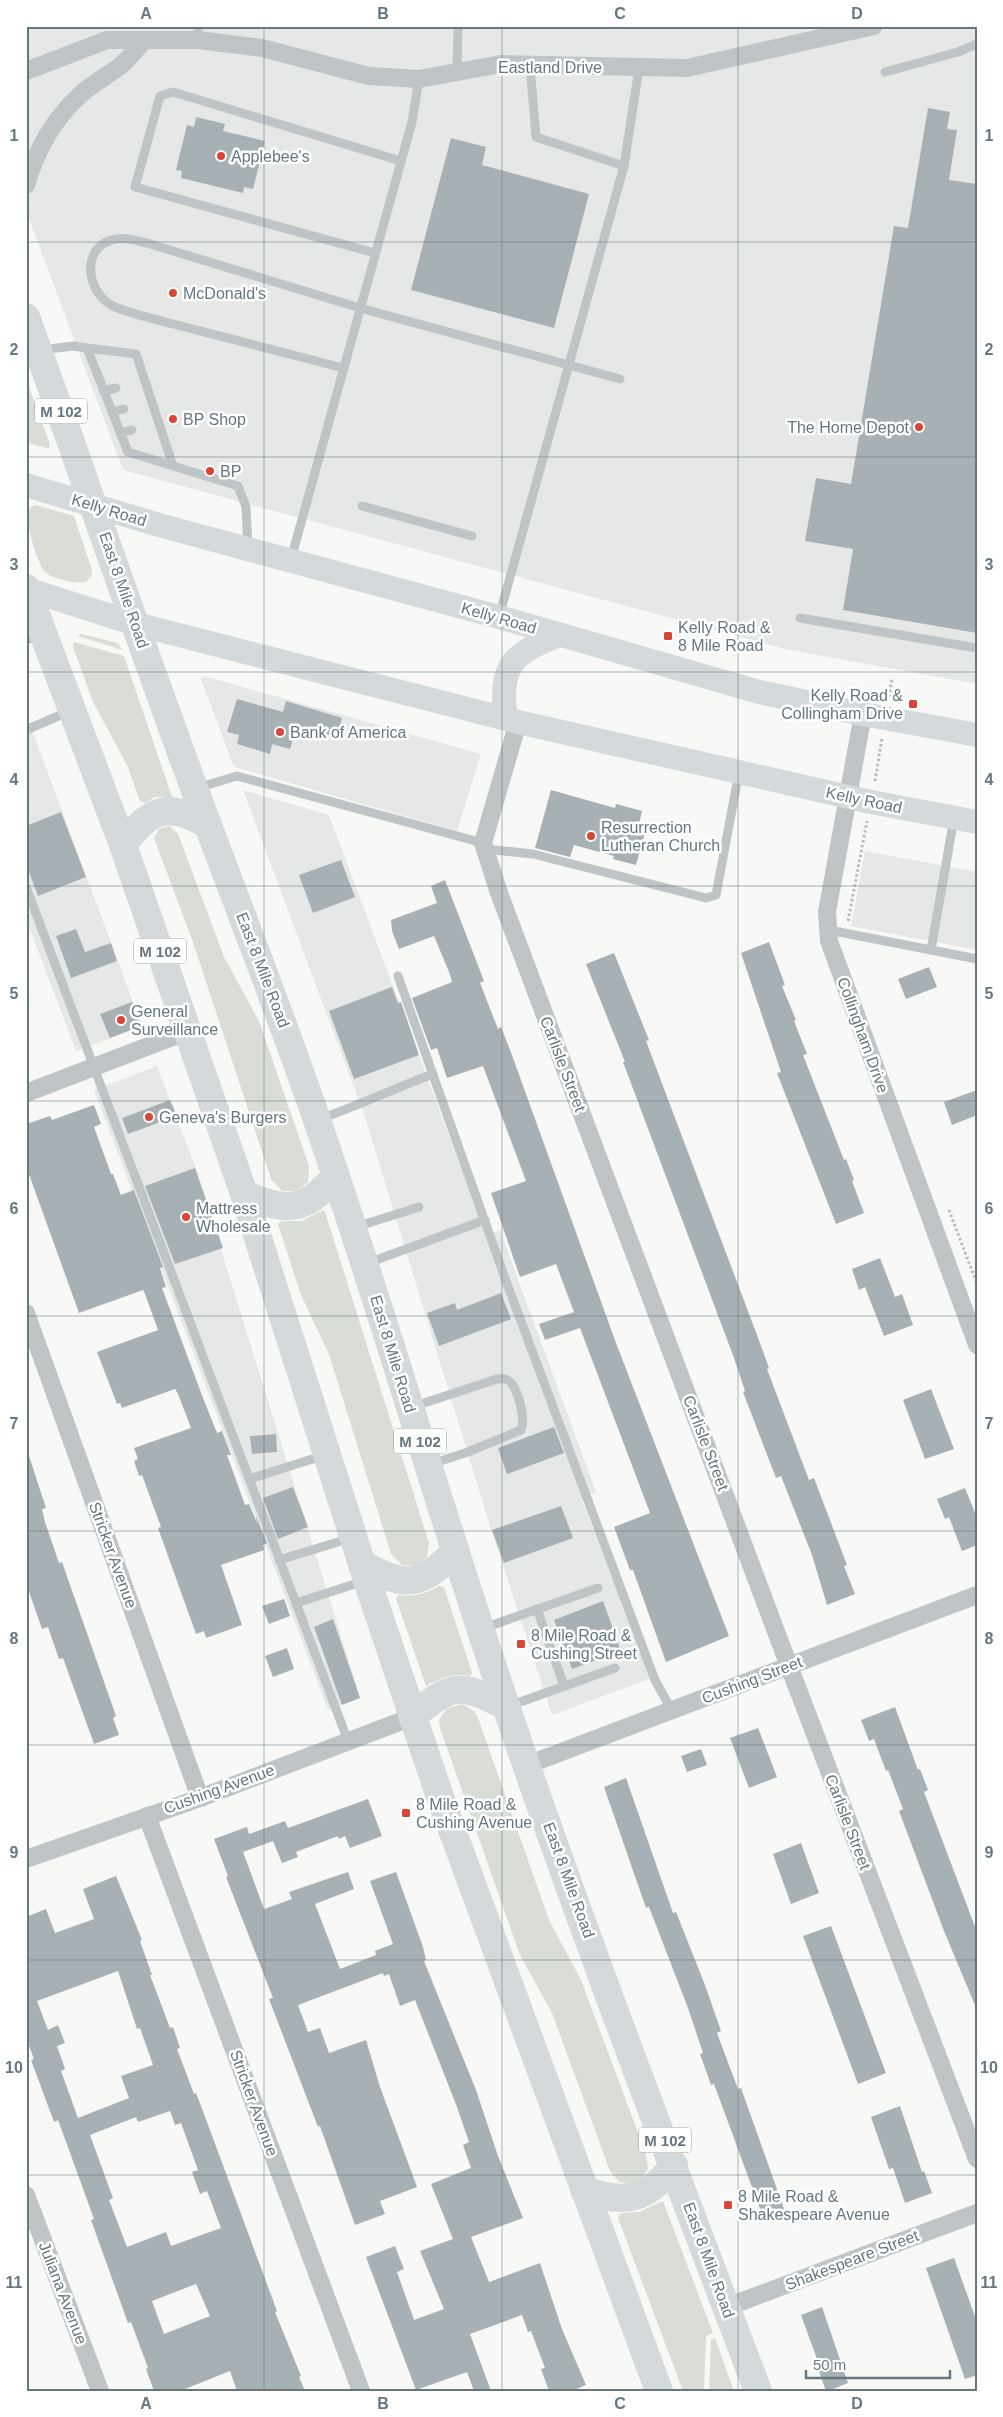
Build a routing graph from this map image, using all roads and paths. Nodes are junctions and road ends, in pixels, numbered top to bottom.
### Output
1 (458, 26) edge
2 (874, 26) edge
3 (198, 33) edge
4 (144, 41) junction
5 (977, 44) edge
6 (530, 65) junction
7 (639, 68) junction
8 (26, 71) edge
9 (457, 72) junction
10 (885, 72) dead end
11 (419, 79) junction
12 (401, 161) junction
13 (624, 166) junction
14 (26, 185) edge
15 (375, 253) junction
16 (360, 308) junction
17 (26, 317) edge
18 (87, 348) junction
19 (39, 350) junction
20 (568, 365) junction
21 (343, 368) junction
22 (620, 378) dead end
23 (116, 388) dead end
24 (104, 391) junction
25 (124, 409) dead end
26 (112, 412) junction
27 (132, 430) dead end
28 (120, 432) junction
29 (173, 466) junction
30 (26, 485) edge
31 (94, 505) junction
32 (362, 506) dead end
33 (472, 536) dead end
34 (248, 550) junction
35 (291, 562) junction
36 (26, 589) edge
37 (499, 617) junction
38 (800, 618) dead end
39 (136, 624) junction
40 (559, 635) junction
41 (34, 637) edge
42 (977, 648) edge
43 (892, 678) dead end
44 (72, 710) junction
45 (863, 714) junction
46 (886, 719) junction
47 (512, 720) junction
48 (26, 730) edge
49 (977, 735) edge
50 (739, 772) junction
51 (194, 789) junction
52 (847, 797) junction
53 (871, 802) junction
54 (965, 820) edge
55 (207, 824) junction
56 (123, 845) junction
57 (484, 846) junction
58 (26, 887) edge
59 (837, 932) junction
60 (931, 950) junction
61 (977, 959) edge
62 (398, 976) dead end
63 (188, 1031) junction
64 (95, 1067) junction
65 (433, 1074) junction
66 (26, 1093) edge
67 (317, 1120) junction
68 (336, 1174) junction
69 (244, 1194) junction
70 (946, 1201) dead end
71 (419, 1207) dead end
72 (485, 1220) junction
73 (353, 1227) junction
74 (365, 1264) junction
75 (977, 1284) edge
76 (26, 1313) edge
77 (977, 1345) edge
78 (410, 1408) junction
79 (327, 1454) junction
80 (428, 1465) junction
81 (249, 1479) junction
82 (353, 1537) junction
83 (455, 1552) junction
84 (279, 1560) junction
85 (364, 1572) junction
86 (598, 1588) dead end
87 (977, 1595) edge
88 (296, 1603) junction
89 (537, 1609) junction
90 (481, 1629) junction
91 (789, 1666) junction
92 (615, 1668) dead end
93 (564, 1686) junction
94 (507, 1707) junction
95 (672, 1711) junction
96 (412, 1716) junction
97 (348, 1741) junction
98 (527, 1765) junction
99 (200, 1798) junction
100 (147, 1816) junction
101 (26, 1859) edge
102 (977, 2159) edge
103 (674, 2165) junction
104 (584, 2190) junction
105 (26, 2195) edge
106 (977, 2213) edge
107 (727, 2307) junction
108 (100, 2391) edge
109 (361, 2391) edge
110 (659, 2391) edge
111 (758, 2391) edge

1 - 9 lane
2 - 7 street, Eastland Drive
3 - 4 street, Eastland Drive
3 - 11 street, Eastland Drive
4 - 8 street, Eastland Drive
4 - 14 street
5 - 10 lane
6 - 7 street, Eastland Drive
6 - 9 street, Eastland Drive
6 - 13 lane
7 - 13 lane
9 - 11 street, Eastland Drive
11 - 12 lane
12 - 15 lane
12 - 15 lane
13 - 20 lane
15 - 16 lane
16 - 20 lane
16 - 21 lane
16 - 21 lane
17 - 19 highway, East 8 Mile Road / M 102
18 - 19 lane
18 - 24 lane
18 - 29 lane
19 - 31 highway, East 8 Mile Road / M 102
20 - 22 lane
20 - 37 lane
21 - 35 lane
23 - 24 lane
24 - 26 lane
25 - 26 lane
26 - 28 lane
27 - 28 lane
28 - 29 lane
29 - 34 lane
30 - 31 street, Kelly Road
31 - 34 street, Kelly Road
31 - 39 highway, East 8 Mile Road / M 102
32 - 33 lane
34 - 35 street, Kelly Road
35 - 37 street, Kelly Road
36 - 39 street, Kelly Road
36 - 41 highway, M 102
37 - 40 street, Kelly Road
38 - 42 lane
39 - 47 street, Kelly Road
39 - 51 highway, East 8 Mile Road / M 102
40 - 45 street, Kelly Road
40 - 47 street
41 - 44 highway, M 102
43 - 46 path
44 - 48 lane
44 - 56 highway, M 102
45 - 46 street, Kelly Road
45 - 52 street, Collingham Drive
46 - 49 street, Kelly Road
46 - 53 path
47 - 50 street, Kelly Road
47 - 57 street
50 - 52 street, Kelly Road
50 - 57 lane
51 - 55 highway, East 8 Mile Road / M 102
51 - 57 lane
52 - 53 street, Kelly Road
52 - 59 street, Collingham Drive
53 - 54 street, Kelly Road
53 - 59 path
54 - 60 lane
55 - 56 highway
55 - 67 highway, East 8 Mile Road / M 102
56 - 63 highway, M 102
57 - 91 street, Carlisle Street
58 - 64 lane
59 - 60 lane
59 - 77 street, Collingham Drive
60 - 61 lane
62 - 65 lane
63 - 64 street
63 - 69 highway, M 102
64 - 66 street
64 - 81 lane
65 - 67 lane
65 - 72 lane
67 - 68 highway, East 8 Mile Road / M 102
68 - 69 highway
68 - 73 highway, East 8 Mile Road / M 102
69 - 79 highway, M 102
70 - 75 path
71 - 73 lane
72 - 74 lane
72 - 95 lane
73 - 74 highway, East 8 Mile Road / M 102
74 - 78 highway, East 8 Mile Road / M 102
76 - 99 street, Stricker Avenue
78 - 80 highway, East 8 Mile Road / M 102
78 - 80 lane
79 - 81 lane
79 - 82 highway, M 102
80 - 83 highway, East 8 Mile Road / M 102
81 - 84 lane
82 - 84 lane
82 - 85 highway, M 102
83 - 85 highway
83 - 90 highway, East 8 Mile Road / M 102
84 - 88 lane
85 - 88 lane
85 - 96 highway, M 102
86 - 89 lane
87 - 91 street, Cushing Street
88 - 97 lane
89 - 90 lane
89 - 93 lane
90 - 94 highway, East 8 Mile Road / M 102
91 - 95 street, Cushing Street
91 - 102 street, Carlisle Street
92 - 93 lane
93 - 94 lane
94 - 96 highway
94 - 98 highway, East 8 Mile Road / M 102
95 - 98 street, Cushing Street
96 - 97 street, Cushing Avenue
96 - 104 highway, M 102
97 - 99 street, Cushing Avenue
98 - 103 highway, East 8 Mile Road / M 102
99 - 100 street, Cushing Avenue
100 - 101 street, Cushing Avenue
100 - 109 street, Stricker Avenue
103 - 104 highway
103 - 107 highway, East 8 Mile Road / M 102
104 - 110 highway, M 102
105 - 108 street, Juliana Avenue
106 - 107 street, Shakespeare Street
107 - 111 highway, East 8 Mile Road / M 102

